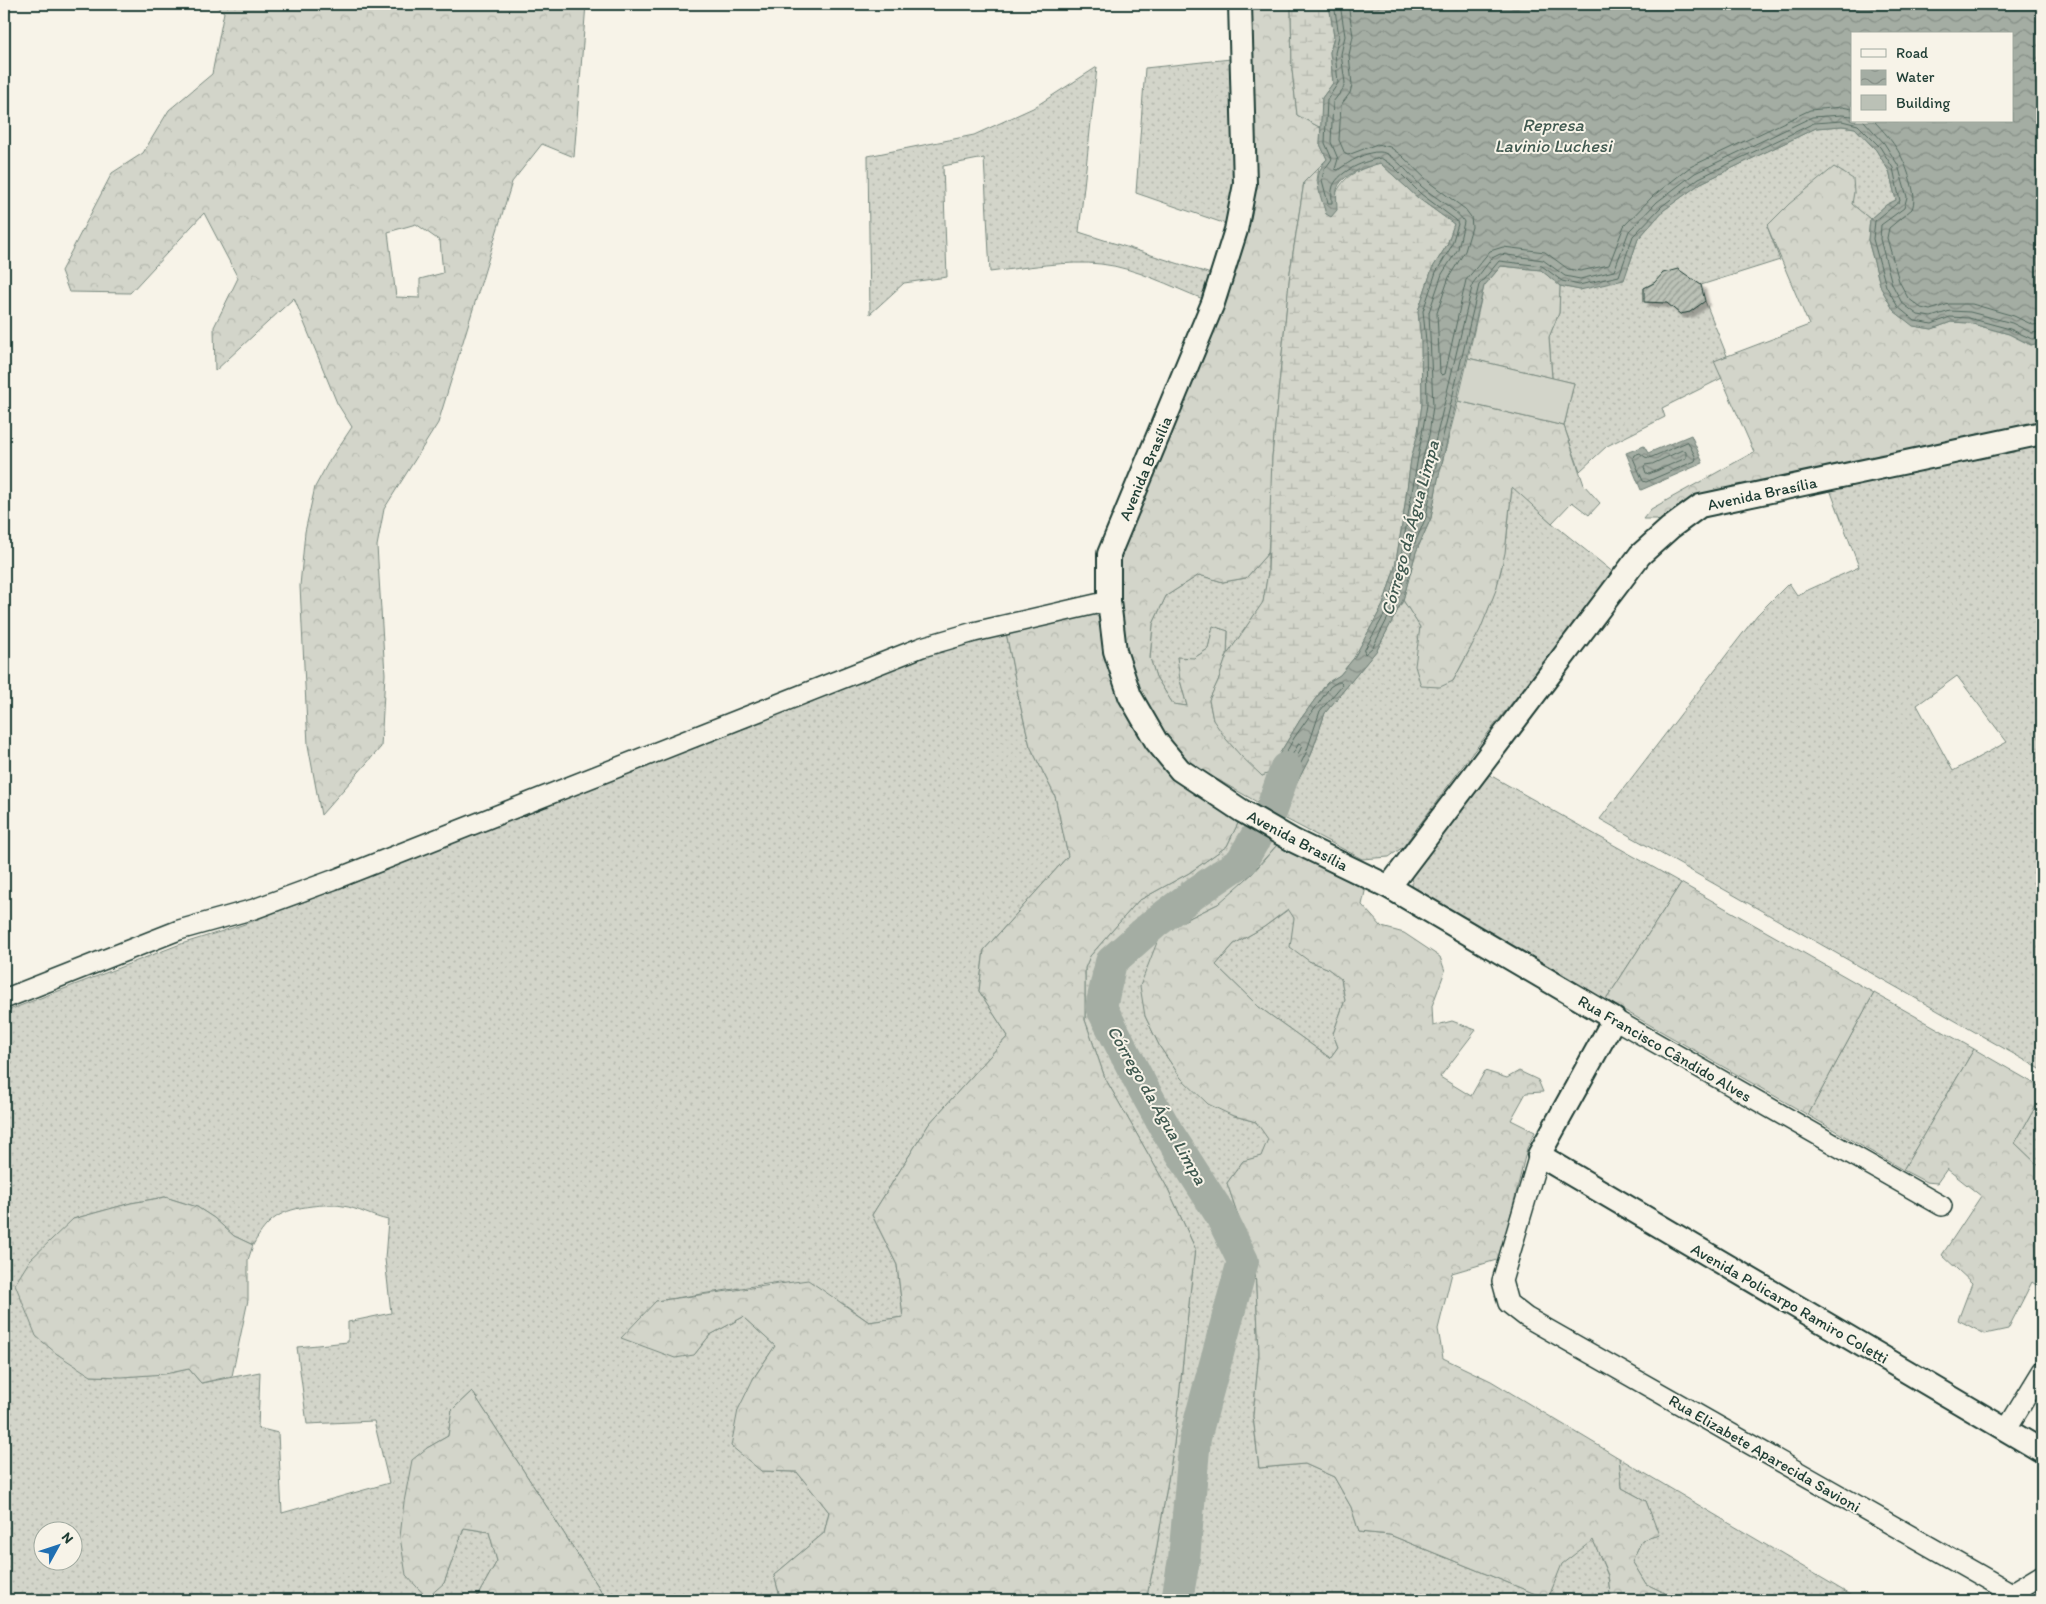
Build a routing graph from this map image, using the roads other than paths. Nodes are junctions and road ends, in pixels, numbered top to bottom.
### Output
1 (1240, 4) edge
2 (2042, 433) edge
3 (1109, 601) junction
4 (1389, 887) junction
5 (4, 999) edge
6 (1614, 1019) junction
7 (1539, 1155) junction
8 (1942, 1206) dead end
9 (2042, 1371) edge
10 (2006, 1430) junction
11 (2042, 1451) edge
12 (2042, 1574) edge
13 (2012, 1598) edge

1 - 3 street, Avenida Brasília
2 - 4 street, Avenida Brasília
3 - 4 street, Avenida Brasília
3 - 5 street
4 - 6 street, Rua Francisco Cândido Alves
6 - 7 street
6 - 8 street, Rua Francisco Cândido Alves
7 - 10 street, Avenida Policarpo Ramiro Coletti
7 - 13 street, Rua Elizabete Aparecida Savioni
9 - 10 street
10 - 11 street, Avenida Policarpo Ramiro Coletti
12 - 13 street

